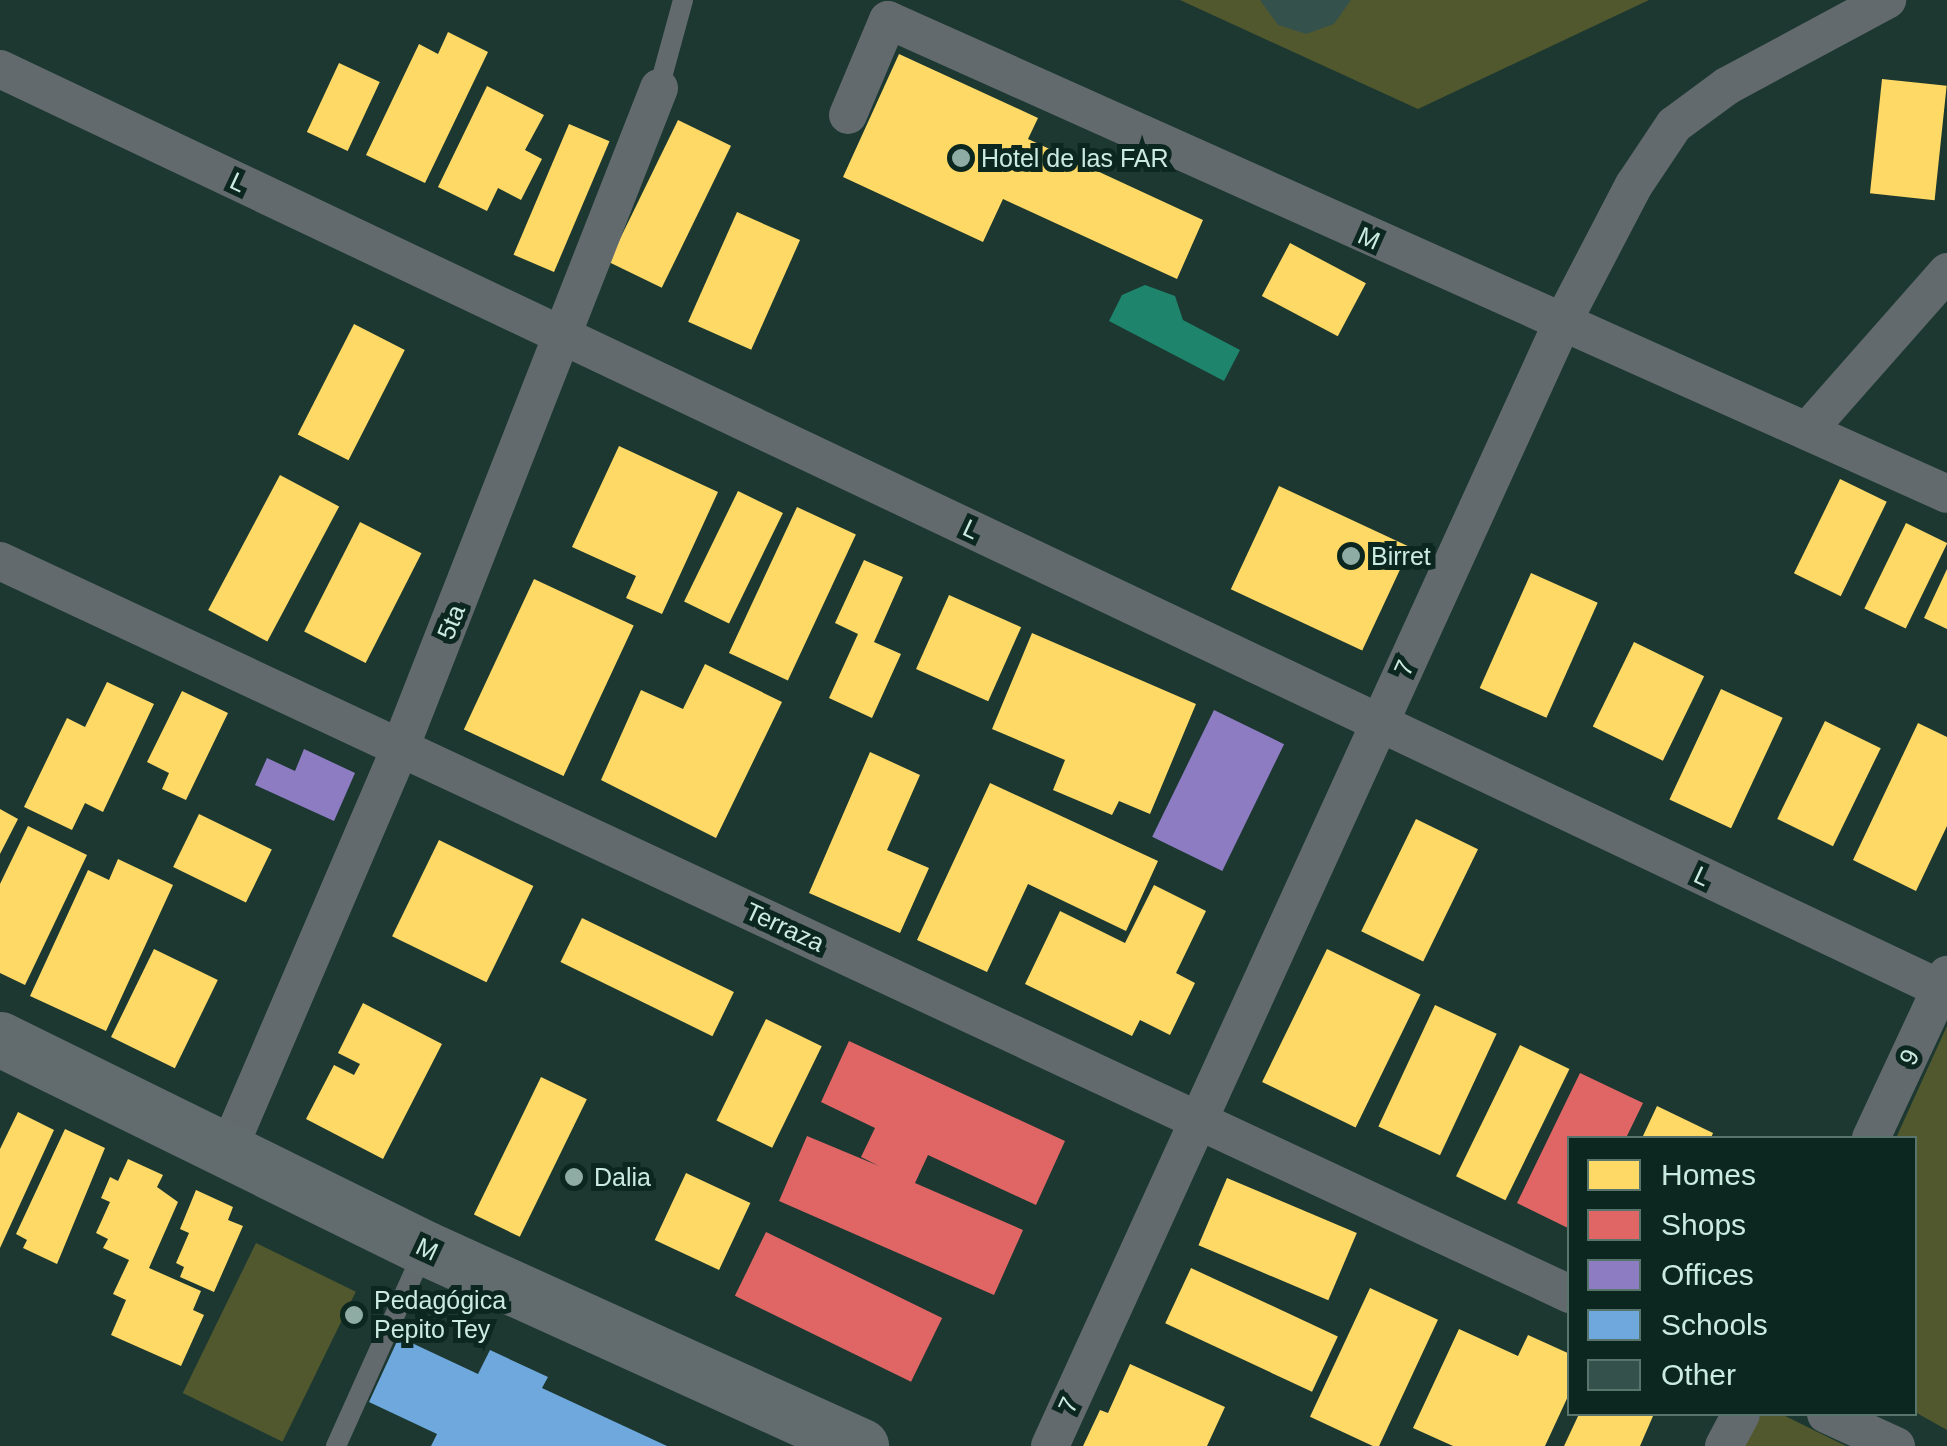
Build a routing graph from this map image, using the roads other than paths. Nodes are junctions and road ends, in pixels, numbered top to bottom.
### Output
1 (683, 0) edge
2 (1888, 0) edge
3 (0, 69) edge
4 (659, 88) joint
5 (848, 115) dead end
6 (1947, 272) edge
7 (1561, 325) junction
8 (565, 337) junction
9 (1808, 431) junction
10 (1947, 494) edge
11 (0, 561) edge
12 (1380, 723) junction
13 (400, 748) junction
14 (1944, 982) edge
15 (0, 1039) edge
16 (1198, 1120) junction
17 (1872, 1136) edge
18 (228, 1150) junction
19 (425, 1248) junction
20 (1567, 1293) edge
21 (1740, 1416) edge
22 (1830, 1416) edge
23 (336, 1446) edge
24 (861, 1446) edge
25 (1050, 1446) edge
26 (1724, 1446) edge
27 (1896, 1446) edge

1 - 4 lane
2 - 7 street, 7
3 - 8 street, L
4 - 8 street, 5ta
5 - 7 street, M
6 - 9 street
7 - 9 street, M
7 - 12 street, 7
8 - 12 street, L
8 - 13 street, 5ta
9 - 10 street, M
11 - 13 street, Terraza
12 - 14 street, L
12 - 16 street, 7
13 - 16 street, Terraza
13 - 18 street, 5ta
14 - 17 street, 9
15 - 18 street, M
16 - 20 street, Terraza
16 - 25 street, 7
18 - 19 street, M
19 - 23 lane
19 - 24 street, M
21 - 26 street
22 - 27 street

